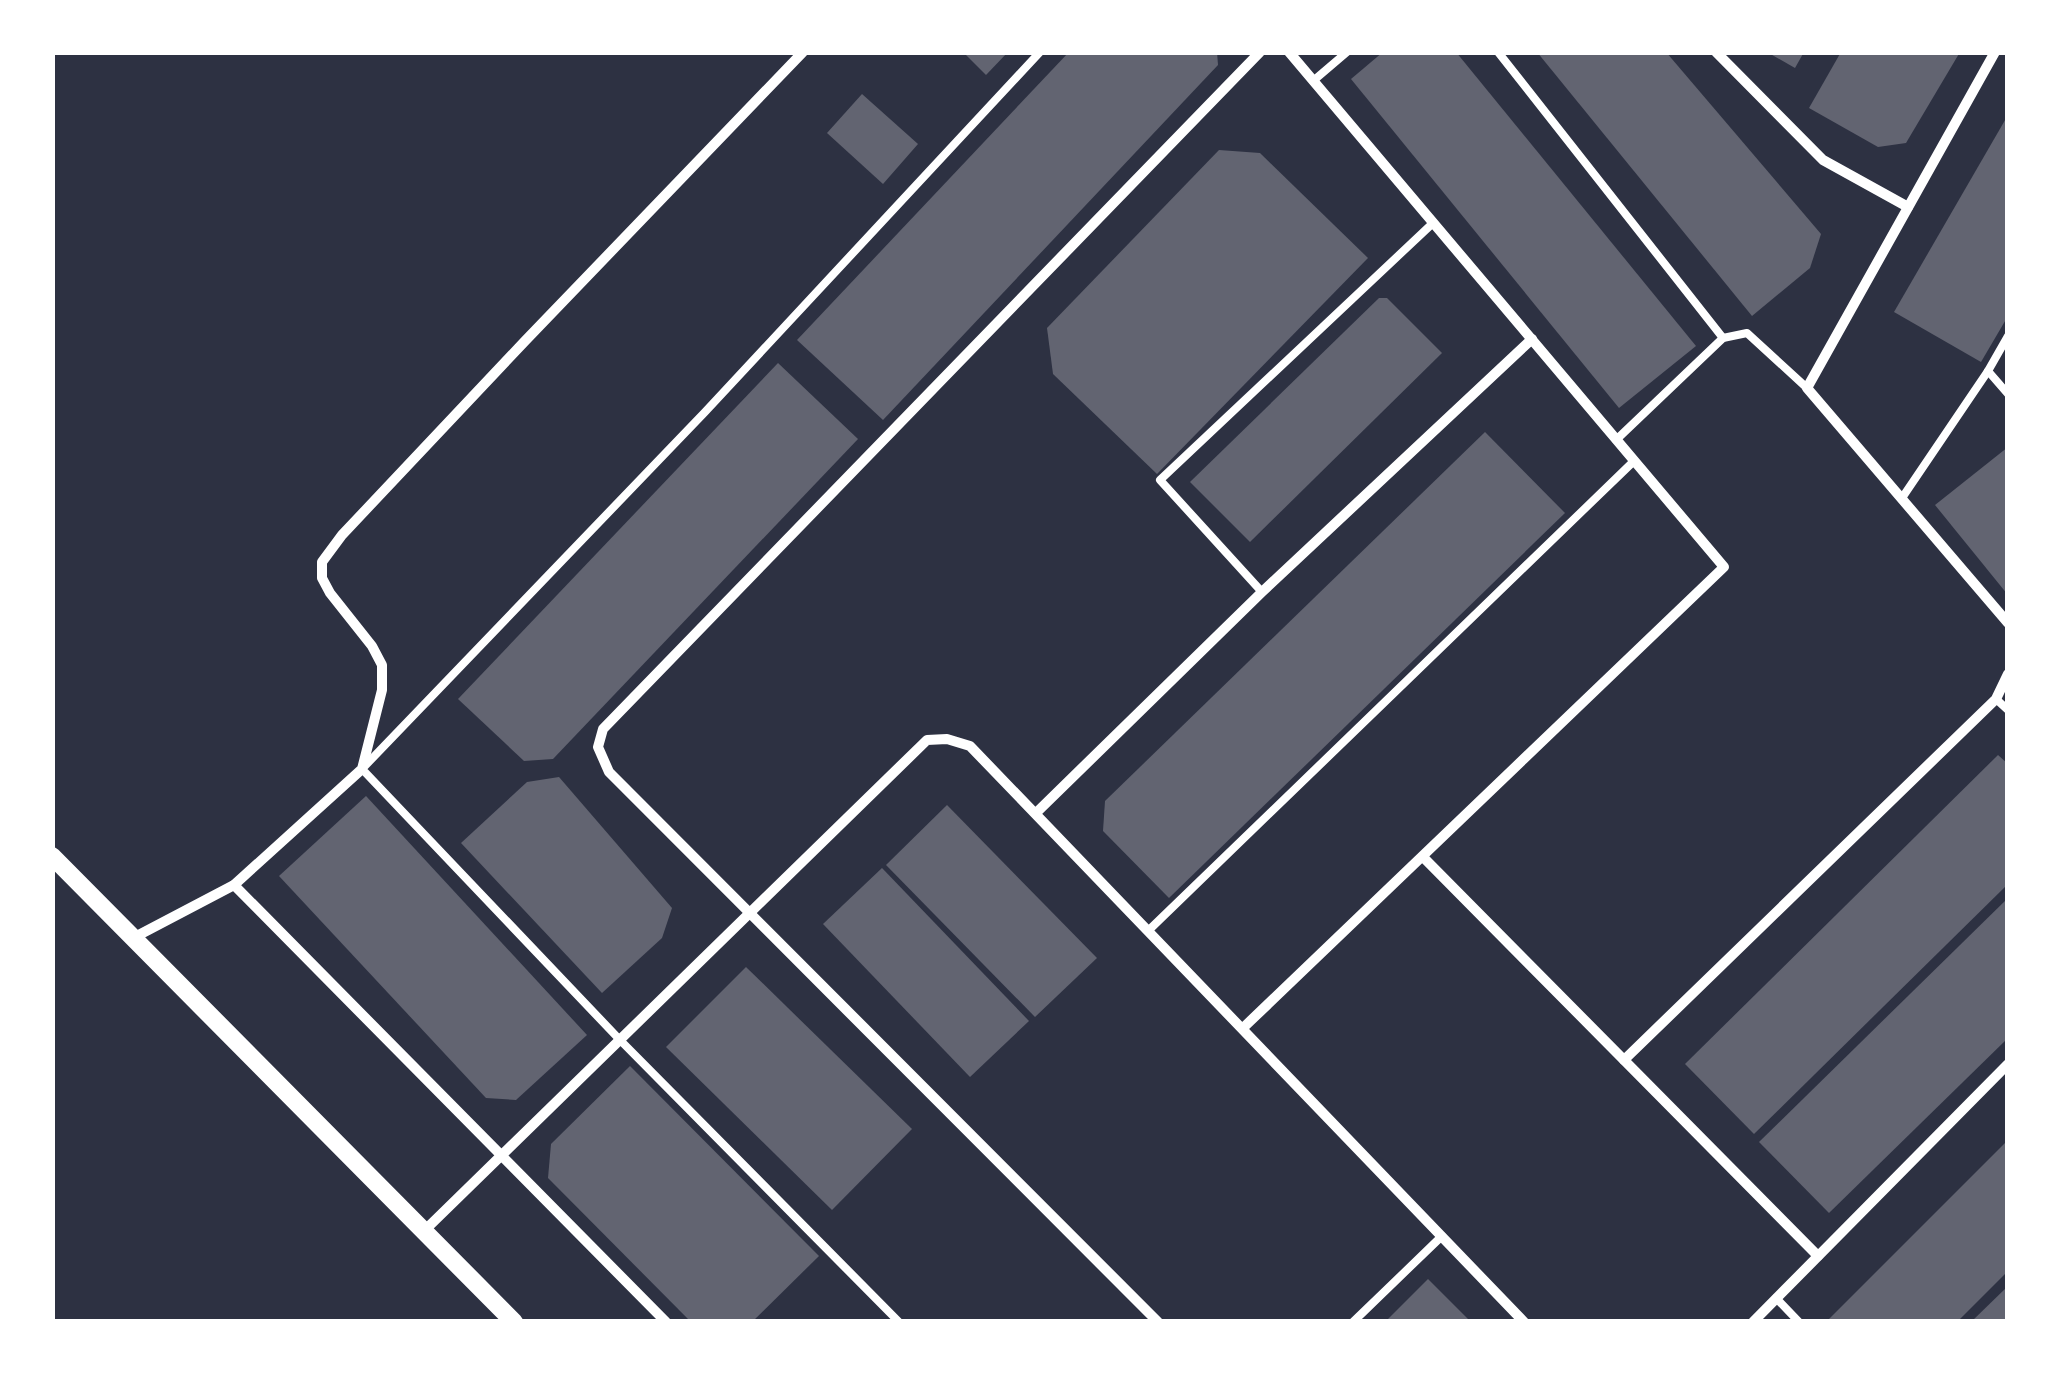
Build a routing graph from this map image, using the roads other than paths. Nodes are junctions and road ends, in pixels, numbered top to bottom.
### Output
1 (803, 52) edge
2 (1040, 52) edge
3 (1260, 52) edge
4 (1289, 52) edge
5 (1348, 52) edge
6 (1498, 52) edge
7 (1716, 52) edge
8 (1995, 52) edge
9 (1313, 81) junction
10 (1908, 207) junction
11 (1434, 223) junction
12 (2008, 336) edge
13 (1723, 338) junction
14 (1532, 339) junction
15 (1988, 370) junction
16 (1807, 388) junction
17 (2008, 394) edge
18 (1616, 440) junction
19 (1634, 461) junction
20 (1902, 498) junction
21 (1262, 592) junction
22 (2008, 623) edge
23 (2008, 674) edge
24 (1996, 699) junction
25 (2008, 710) edge
26 (362, 769) junction
27 (1036, 814) junction
28 (52, 856) edge
29 (1423, 856) junction
30 (234, 885) junction
31 (750, 913) junction
32 (1149, 930) junction
33 (133, 938) junction
34 (1243, 1028) junction
35 (620, 1040) junction
36 (1624, 1060) junction
37 (2008, 1064) edge
38 (502, 1155) junction
39 (424, 1231) junction
40 (1442, 1236) junction
41 (1818, 1256) junction
42 (1776, 1298) junction
43 (514, 1322) edge
44 (666, 1322) edge
45 (900, 1322) edge
46 (1158, 1322) edge
47 (1353, 1322) edge
48 (1524, 1322) edge
49 (1753, 1322) edge
50 (1799, 1322) edge

1 - 26 street
2 - 26 lane
3 - 31 street
4 - 9 street
5 - 9 lane
6 - 13 lane
7 - 10 street
8 - 10 street
9 - 11 street
10 - 16 street
11 - 14 street
11 - 21 lane
12 - 15 lane
13 - 16 lane
13 - 18 lane
14 - 18 street
14 - 21 street
15 - 17 lane
15 - 20 lane
16 - 20 street
18 - 19 street
19 - 29 street
19 - 32 lane
20 - 22 street
21 - 27 street
23 - 24 street
24 - 25 lane
24 - 36 street
26 - 30 street
26 - 35 lane
27 - 31 street
27 - 32 street
28 - 33 street
29 - 34 street
29 - 36 street
30 - 33 street
30 - 38 street
31 - 35 street
31 - 46 street
32 - 34 street
33 - 39 street
34 - 40 street
35 - 38 street
35 - 45 lane
36 - 41 street
37 - 41 street
38 - 39 street
38 - 44 street
39 - 43 street
40 - 47 lane
40 - 48 street
41 - 42 street
42 - 49 street
42 - 50 lane

